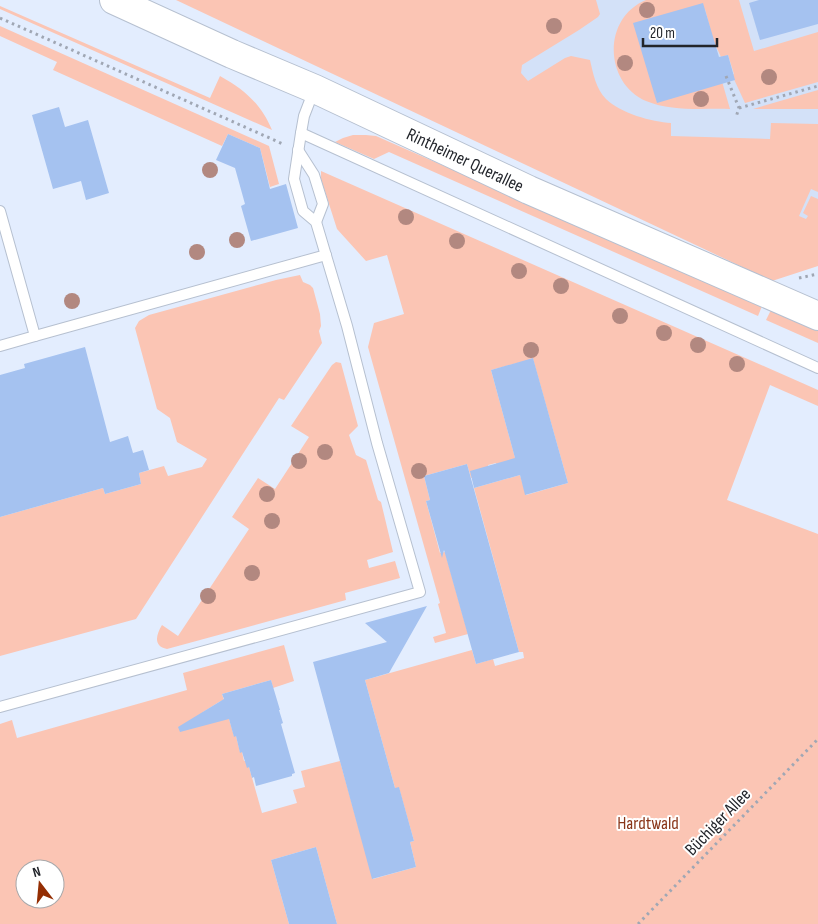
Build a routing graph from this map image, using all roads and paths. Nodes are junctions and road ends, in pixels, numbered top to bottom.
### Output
1 (114, 0) edge
2 (726, 76) dead end
3 (818, 86) edge
4 (314, 89) junction
5 (739, 108) junction
6 (736, 117) dead end
7 (300, 133) junction
8 (298, 150) junction
9 (0, 211) edge
10 (316, 222) junction
11 (326, 256) junction
12 (818, 316) edge
13 (35, 336) junction
14 (0, 346) edge
15 (818, 368) edge
16 (0, 707) edge
17 (818, 739) edge
18 (638, 924) edge

1 - 4 street, Rintheimer Querallee
2 - 5 path
3 - 5 path
4 - 7 lane
4 - 12 street, Rintheimer Querallee
5 - 6 path
7 - 8 lane
7 - 15 lane
8 - 10 lane
8 - 10 lane
9 - 13 lane
10 - 11 lane
11 - 13 lane
11 - 16 lane
13 - 14 lane
17 - 18 path, Büchiger Allee

